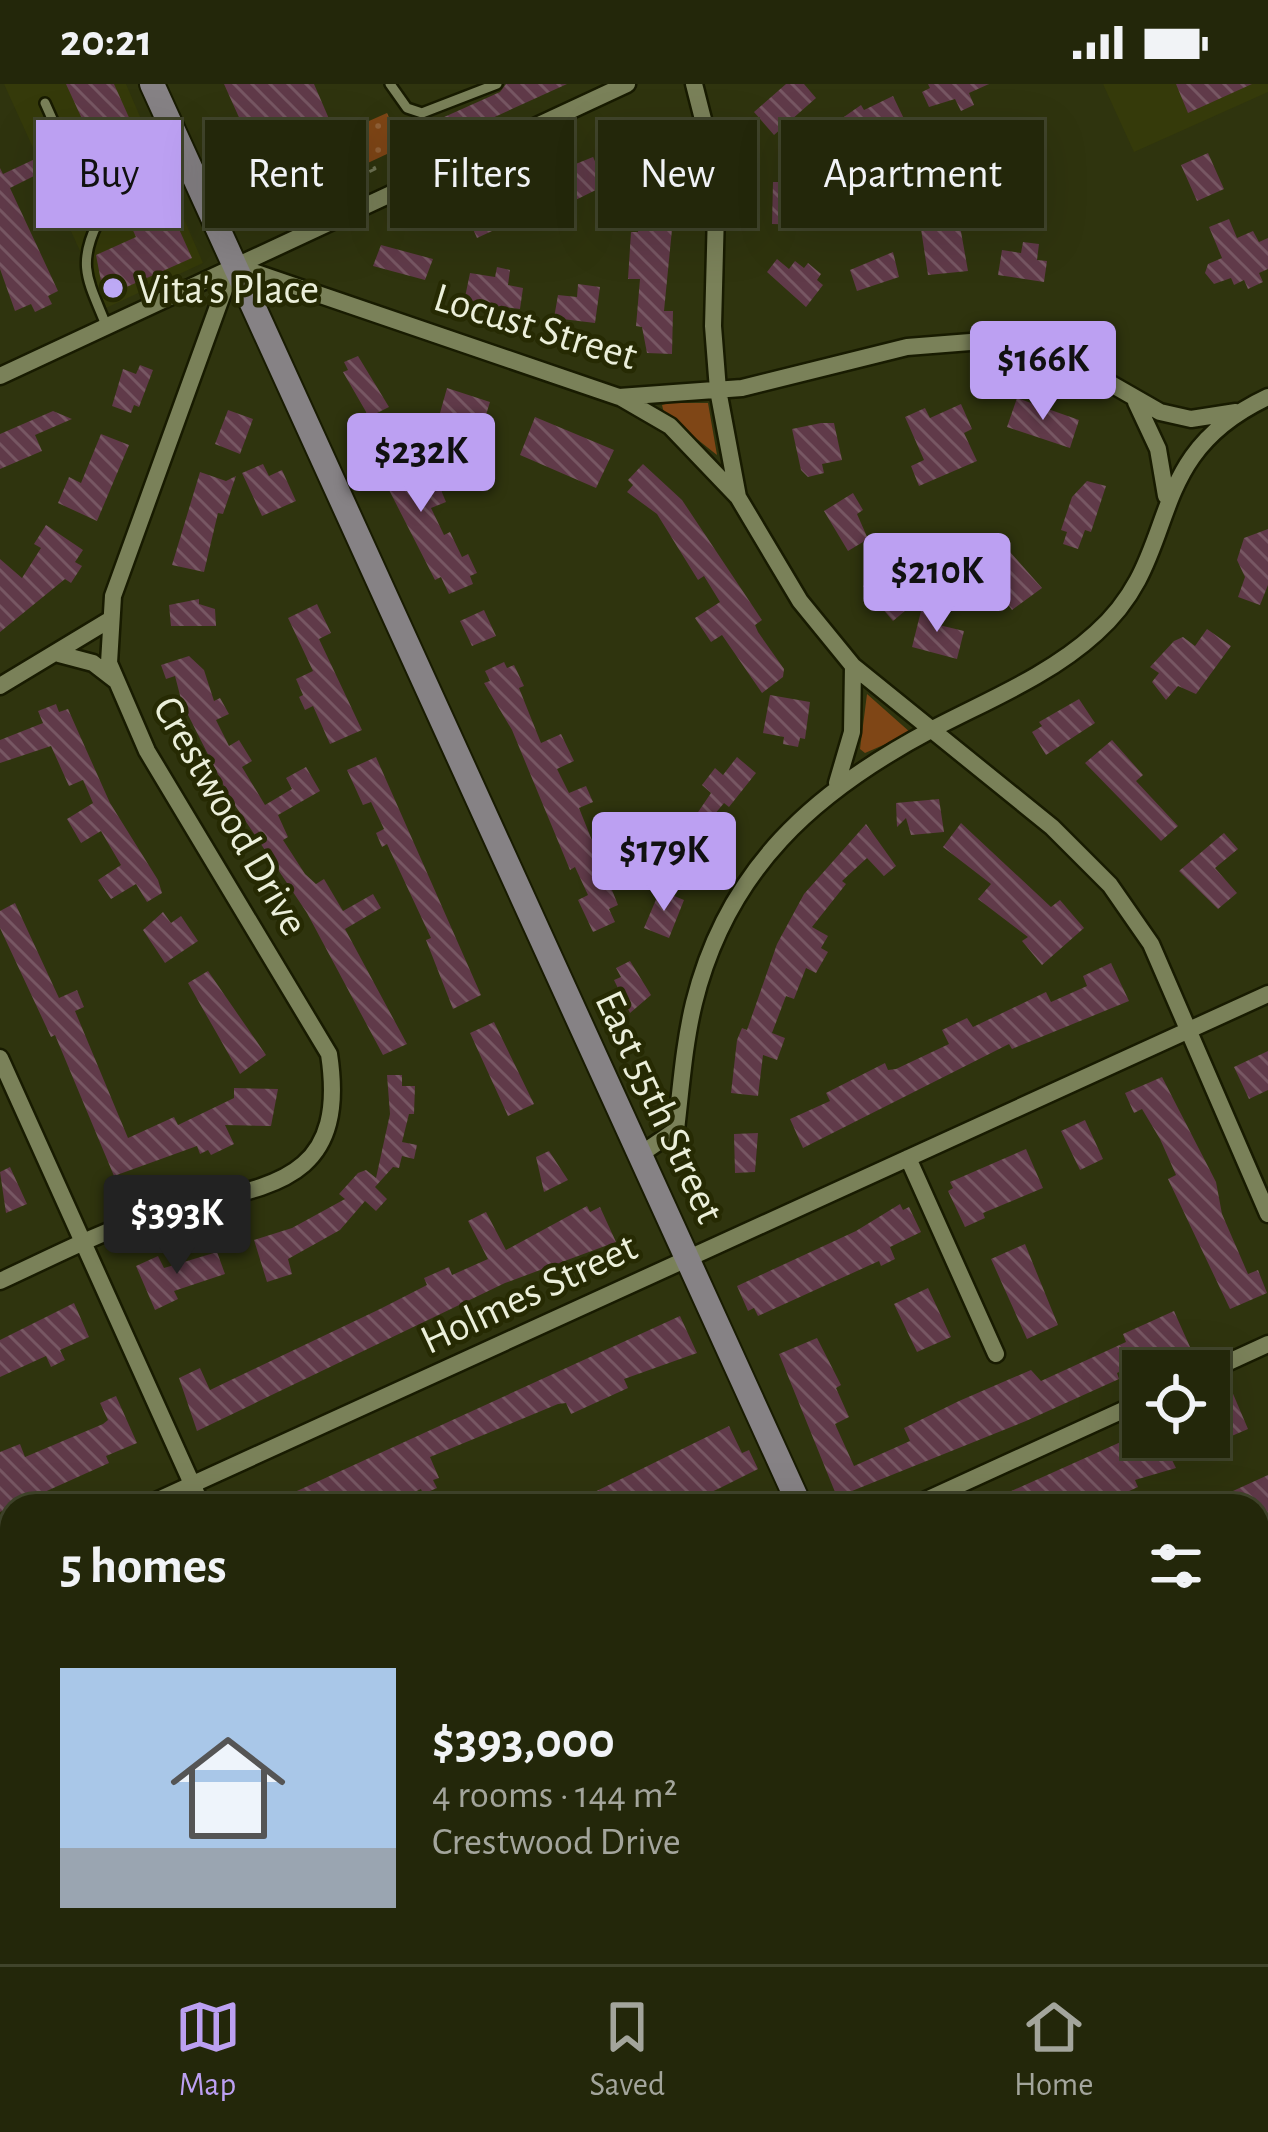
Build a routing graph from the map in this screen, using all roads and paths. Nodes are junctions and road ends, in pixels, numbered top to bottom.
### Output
1 (152, 84) edge
2 (390, 84) edge
3 (497, 84) edge
4 (627, 84) edge
5 (694, 84) edge
6 (45, 103) dead end
7 (371, 161) dead end
8 (366, 173) edge
9 (233, 265) junction
10 (106, 325) junction
11 (0, 376) edge
12 (718, 390) junction
13 (619, 397) junction
14 (1268, 398) edge
15 (1135, 399) junction
16 (1236, 412) junction
17 (738, 496) junction
18 (1167, 503) junction
19 (111, 619) junction
20 (59, 654) junction
21 (853, 666) junction
22 (116, 681) junction
23 (0, 686) edge
24 (931, 730) junction
25 (836, 785) junction
26 (1268, 994) edge
27 (1189, 1030) junction
28 (0, 1058) edge
29 (641, 1154) junction
30 (908, 1158) junction
31 (1268, 1214) edge
32 (83, 1243) junction
33 (688, 1258) junction
34 (0, 1281) edge
35 (1268, 1344) edge
36 (997, 1354) dead end
37 (1230, 1361) edge
38 (1122, 1411) edge
39 (192, 1485) junction
40 (172, 1494) edge
41 (196, 1494) edge
42 (795, 1494) edge
43 (939, 1494) edge

1 - 9 main road, East 55th Street
2 - 3 lane
4 - 9 street
5 - 12 street
6 - 10 lane
7 - 8 path
9 - 10 street
9 - 13 street, Locust Street
9 - 19 street, Crestwood Drive
9 - 29 main road, East 55th Street
10 - 11 street
12 - 13 street, Locust Street
12 - 15 street, Locust Street
12 - 17 street
13 - 17 street
14 - 16 street
15 - 16 street, Locust Street
15 - 18 street
16 - 18 street
17 - 21 street
18 - 24 street
19 - 20 street
19 - 22 street, Crestwood Drive
20 - 22 street
20 - 23 street
21 - 24 street
21 - 25 street
22 - 32 street, Crestwood Drive
24 - 25 street
24 - 27 street
25 - 29 street
26 - 27 street, Holmes Street
27 - 30 street, Holmes Street
27 - 31 street
28 - 32 street
29 - 33 main road, East 55th Street
30 - 33 street, Holmes Street
30 - 36 street
32 - 34 street, Crestwood Drive
32 - 39 street
33 - 39 street, Holmes Street
33 - 42 main road, East 55th Street
35 - 37 street
38 - 43 street
39 - 40 street, Holmes Street
39 - 41 street

